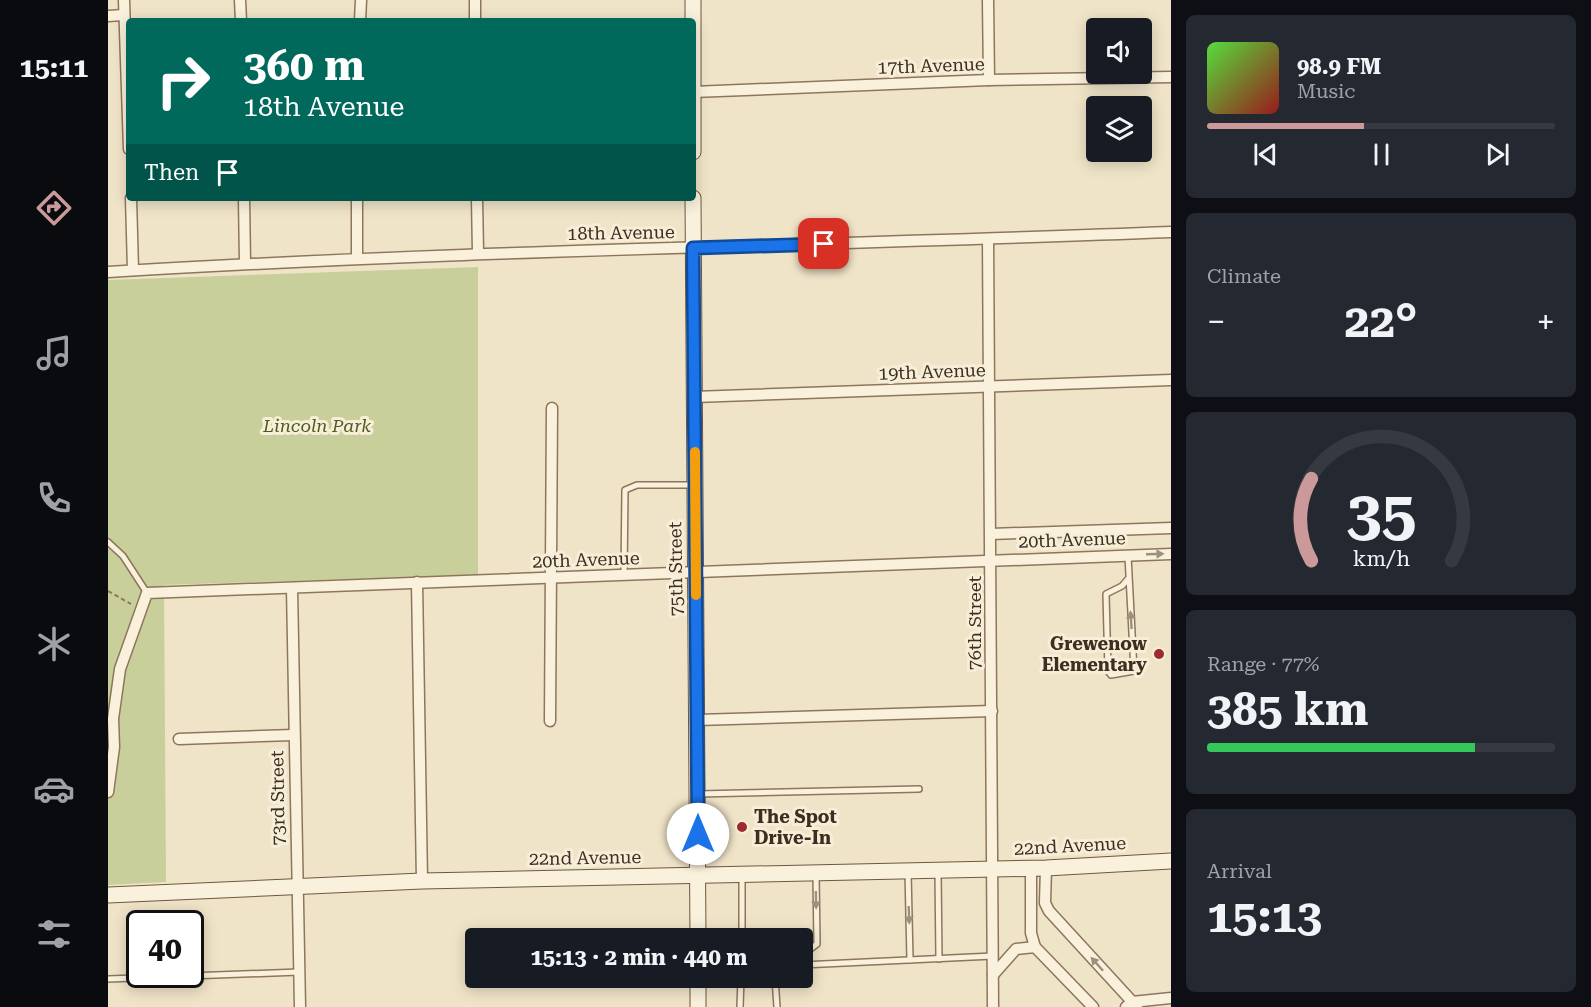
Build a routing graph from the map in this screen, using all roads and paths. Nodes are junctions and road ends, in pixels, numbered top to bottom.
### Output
1 (124, 0) edge
2 (240, 0) edge
3 (361, 0) edge
4 (475, 0) edge
5 (693, 0) edge
6 (988, 0) edge
7 (124, 15) junction
8 (108, 16) edge
9 (241, 18) edge
10 (360, 18) edge
11 (475, 18) edge
12 (693, 18) edge
13 (126, 30) edge
14 (1171, 77) edge
15 (989, 80) junction
16 (696, 92) edge
17 (131, 201) edge
18 (244, 201) edge
19 (357, 201) edge
20 (477, 201) edge
21 (693, 201) edge
22 (1171, 232) edge
23 (988, 239) junction
24 (693, 248) junction
25 (478, 253) junction
26 (357, 258) junction
27 (245, 262) junction
28 (133, 270) junction
29 (108, 272) edge
30 (1171, 380) edge
31 (990, 386) junction
32 (694, 397) junction
33 (552, 408) dead end
34 (695, 485) junction
35 (1171, 528) edge
36 (991, 534) junction
37 (108, 542) edge
38 (1171, 554) edge
39 (1128, 555) junction
40 (992, 559) junction
41 (696, 572) junction
42 (624, 575) junction
43 (551, 578) junction
44 (1128, 579) junction
45 (417, 582) junction
46 (292, 588) junction
47 (108, 591) edge
48 (147, 593) junction
49 (142, 606) junction
50 (992, 711) junction
51 (697, 720) junction
52 (550, 721) dead end
53 (293, 735) junction
54 (179, 739) dead end
55 (919, 789) dead end
56 (108, 792) edge
57 (698, 794) junction
58 (1171, 861) edge
59 (1038, 868) junction
60 (993, 869) junction
61 (938, 870) junction
62 (908, 871) junction
63 (816, 872) junction
64 (741, 874) junction
65 (698, 875) junction
66 (422, 881) junction
67 (296, 888) junction
68 (108, 895) edge
69 (698, 928) edge
70 (742, 928) edge
71 (813, 947) edge
72 (1035, 948) junction
73 (993, 956) junction
74 (939, 958) junction
75 (910, 960) junction
76 (813, 964) edge
77 (299, 972) junction
78 (993, 975) junction
79 (108, 979) edge
80 (698, 988) edge
81 (741, 988) edge
82 (776, 988) edge
83 (1171, 998) edge
84 (1132, 1005) edge
85 (300, 1007) edge
86 (698, 1007) edge
87 (740, 1007) edge
88 (777, 1007) edge
89 (993, 1007) edge
90 (1093, 1007) edge

1 - 7 street
2 - 9 street
3 - 10 street
4 - 11 street
5 - 12 street
6 - 15 street
7 - 8 street
7 - 13 street
14 - 15 street, 17th Avenue
15 - 16 street, 17th Avenue
17 - 28 street
18 - 27 street
19 - 26 street
20 - 25 street
21 - 24 street, 75th Street
22 - 23 street, 18th Avenue
23 - 24 street, 18th Avenue
23 - 31 street, 76th Street
24 - 25 street, 18th Avenue
24 - 32 street, 75th Street
25 - 26 street, 18th Avenue
26 - 27 street, 18th Avenue
27 - 28 street, 18th Avenue
28 - 29 street, 18th Avenue
30 - 31 street, 19th Avenue
31 - 32 street, 19th Avenue
31 - 36 street, 76th Street
32 - 34 street, 75th Street
33 - 43 street
34 - 41 street, 75th Street
34 - 42 lane
35 - 36 street, 20th Avenue
36 - 40 street, 76th Street
37 - 48 lane
39 -> 38 street, 20th Avenue
39 - 40 street, 20th Avenue
39 - 44 lane
40 - 41 street, 20th Avenue
40 - 50 street, 76th Street
41 - 42 street, 20th Avenue
41 - 51 street, 75th Street
42 - 43 street, 20th Avenue
43 - 45 street, 20th Avenue
43 - 52 street
44 -> 44 lane
45 - 46 street, 20th Avenue
45 - 66 street
46 - 48 street, 20th Avenue
46 - 53 street, 73rd Street
47 - 49 path
48 - 49 street
49 - 56 street
50 - 51 street
50 - 60 street, 76th Street
51 - 57 street, 75th Street
53 - 54 street
53 - 67 street, 73rd Street
55 - 57 lane
57 - 65 street, 75th Street
58 - 59 street, 22nd Avenue
59 - 60 street, 22nd Avenue
59 - 72 street
84 -> 59 street
60 - 61 street, 22nd Avenue
60 - 73 street, 76th Street
61 - 62 street, 22nd Avenue
61 - 74 lane
62 - 63 street, 22nd Avenue
62 -> 75 lane
63 - 64 street, 22nd Avenue
63 -> 71 lane
64 - 65 street, 22nd Avenue
64 - 70 lane
65 - 66 street, 22nd Avenue
65 - 69 street, 75th Street
66 - 67 street, 22nd Avenue
67 - 68 street, 22nd Avenue
67 - 77 street, 73rd Street
72 - 78 street
72 - 90 street
73 - 74 lane
73 - 78 street, 76th Street
74 - 75 lane
75 - 76 lane
77 - 79 lane
77 - 85 street, 73rd Street
78 - 89 street, 76th Street
80 - 86 street
81 - 87 lane
82 - 88 lane
83 - 84 street

